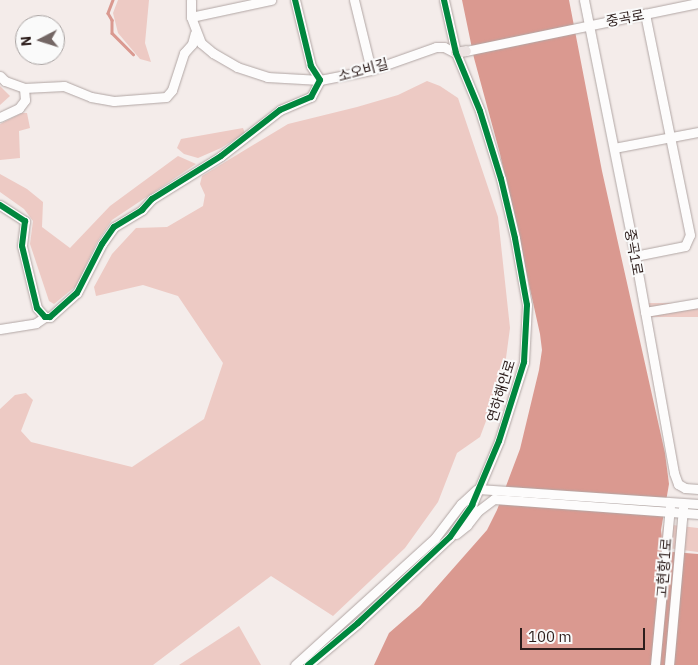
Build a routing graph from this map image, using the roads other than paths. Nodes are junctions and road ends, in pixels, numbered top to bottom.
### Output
1 (191, 0) edge
2 (270, 0) edge
3 (295, 0) edge
4 (354, 0) edge
5 (444, 0) edge
6 (584, 0) edge
7 (698, 3) edge
8 (645, 14) junction
9 (191, 17) junction
10 (585, 26) junction
11 (195, 33) junction
12 (461, 52) junction
13 (371, 70) junction
14 (0, 76) edge
15 (320, 80) junction
16 (24, 88) junction
17 (0, 117) edge
18 (698, 132) edge
19 (670, 137) junction
20 (614, 148) junction
21 (0, 205) edge
22 (635, 256) junction
23 (698, 303) edge
24 (645, 312) junction
25 (45, 317) junction
26 (0, 329) edge
27 (478, 489) junction
28 (698, 489) edge
29 (670, 502) junction
30 (684, 503) junction
31 (698, 504) edge
32 (668, 513) junction
33 (682, 513) junction
34 (698, 514) edge
35 (450, 537) junction
36 (295, 665) edge
37 (308, 665) edge
38 (655, 665) edge
39 (669, 665) edge

1 - 9 street, 소오비길
2 - 9 street
3 - 15 street
4 - 13 street
5 - 12 street, 연하해안로
6 - 10 street, 중곡1로
7 - 8 street, 중곡로
8 - 10 street, 중곡로
8 - 19 street
9 - 11 street, 소오비길
10 - 12 street, 중곡로
10 - 20 street, 중곡1로
11 - 15 street, 소오비길
11 - 16 street
12 - 13 street, 소오비길
12 - 27 street, 연하해안로
13 - 15 street, 소오비길
14 - 16 street
15 - 25 street
16 - 17 street
18 - 19 street
19 - 20 street
19 - 22 street
20 - 22 street, 중곡1로
21 - 25 street
22 - 24 street, 중곡1로
23 - 24 street
24 - 28 street, 중곡1로
25 - 26 street
27 - 29 street
27 - 35 street, 연하해안로
27 - 36 street, 연하해안로
29 - 30 street
29 - 32 street, 고현항1로
30 - 31 street
30 - 33 street, 고현항1로
32 - 33 street
32 - 35 street
32 - 38 street, 고현항1로
33 - 34 street
33 - 39 street, 고현항1로
35 - 37 street, 연하해안로

